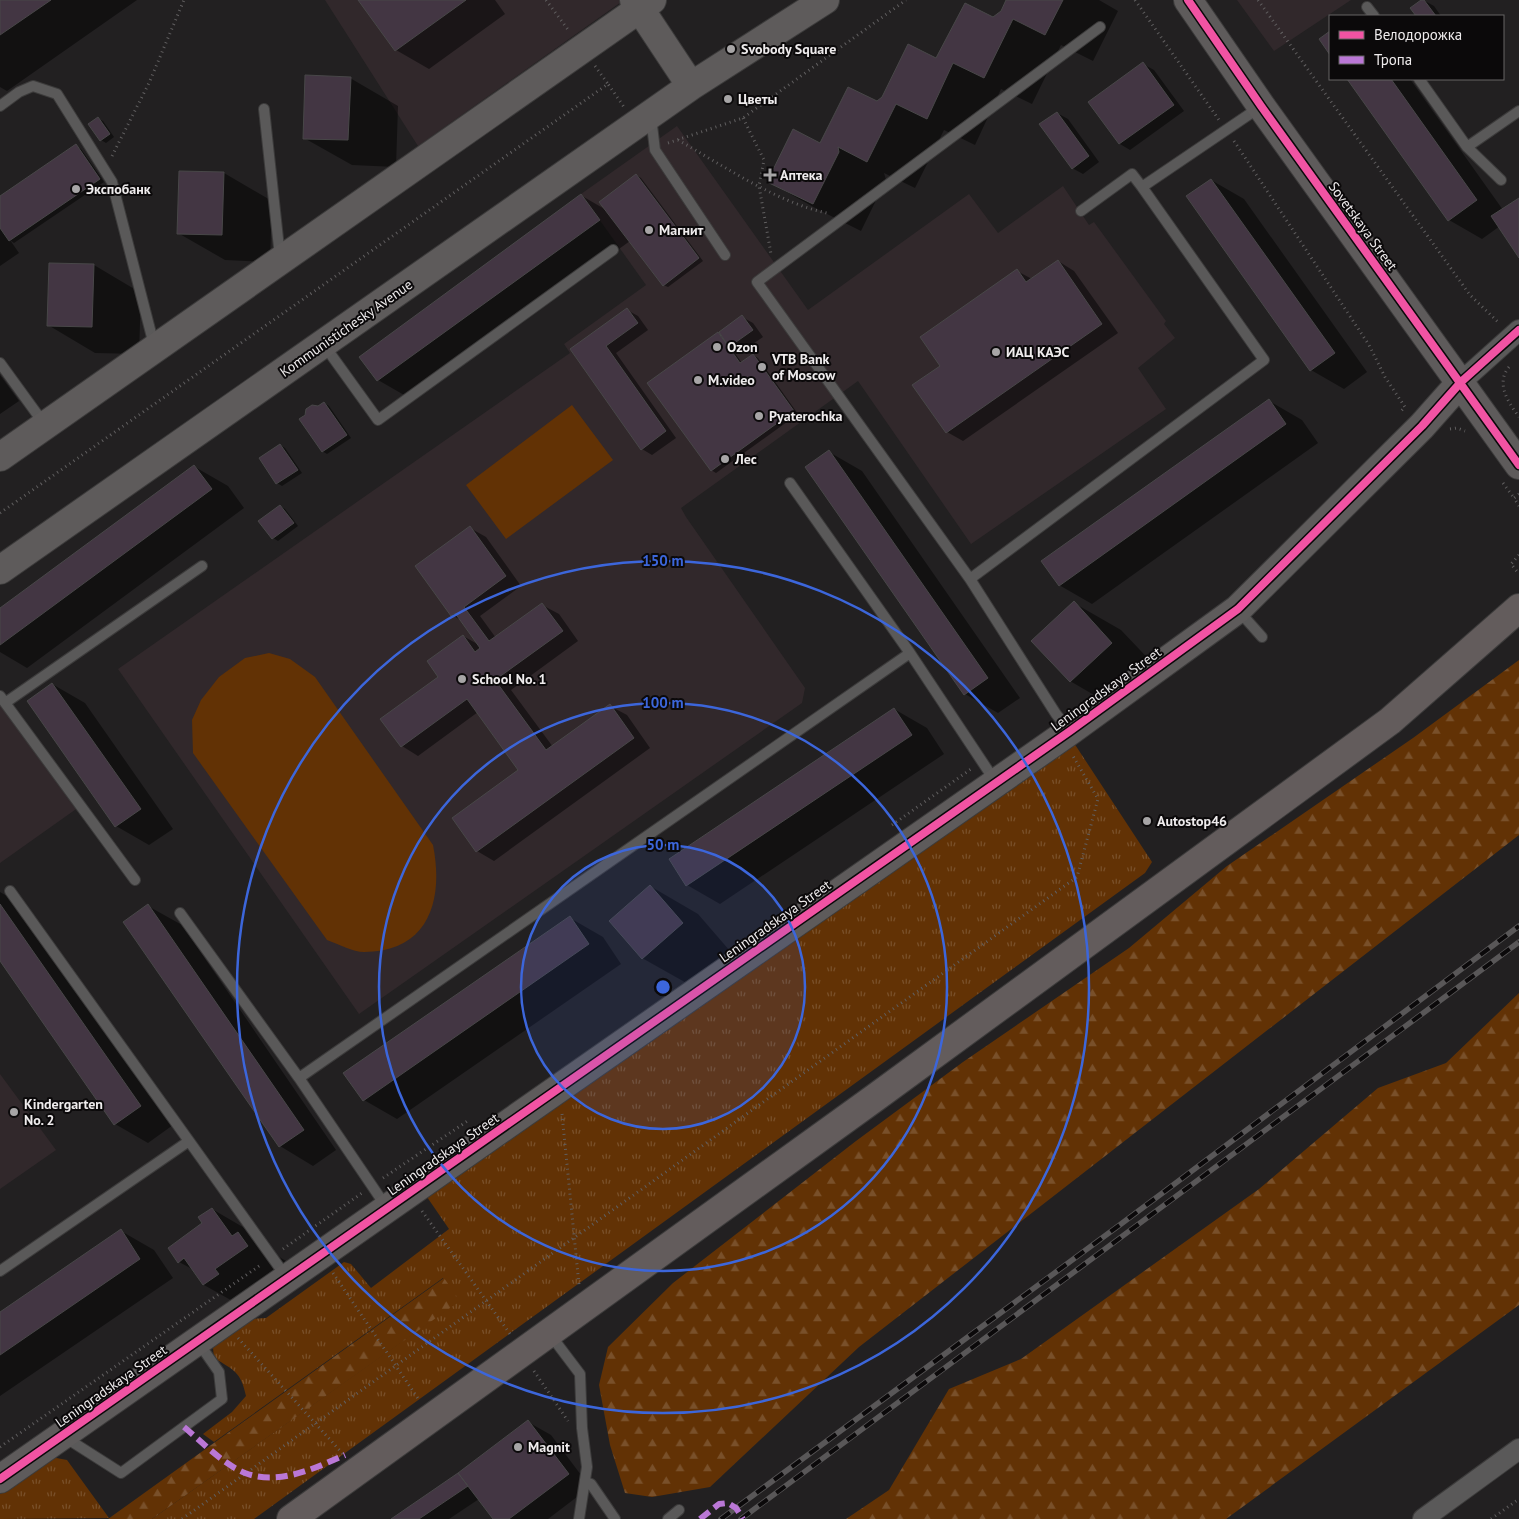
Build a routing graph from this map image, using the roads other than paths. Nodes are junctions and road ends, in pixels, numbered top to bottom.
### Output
1 (825, 0) edge
2 (1188, 0) edge
3 (642, 3) edge
4 (1367, 7) dead end
5 (1373, 15) edge
6 (1100, 27) dead end
7 (1420, 80) edge
8 (692, 86) junction
9 (0, 106) edge
10 (1260, 106) junction
11 (264, 109) dead end
12 (1519, 111) edge
13 (651, 114) junction
14 (1467, 147) junction
15 (1501, 180) dead end
16 (1142, 187) junction
17 (1082, 211) dead end
18 (613, 250) dead end
19 (725, 254) dead end
20 (280, 260) junction
21 (1516, 333) edge
22 (324, 344) junction
23 (155, 348) junction
24 (0, 363) edge
25 (1461, 382) junction
26 (46, 426) junction
27 (0, 457) edge
28 (1509, 471) edge
29 (790, 483) dead end
30 (202, 566) dead end
31 (0, 570) edge
32 (970, 579) junction
33 (1519, 608) edge
34 (1238, 609) junction
35 (1262, 638) dead end
36 (910, 653) junction
37 (3, 699) edge
38 (1066, 734) junction
39 (988, 772) junction
40 (135, 880) dead end
41 (10, 891) dead end
42 (180, 913) dead end
43 (299, 1078) junction
44 (189, 1141) junction
45 (387, 1209) junction
46 (0, 1271) edge
47 (288, 1279) junction
48 (548, 1332) junction
49 (197, 1342) junction
50 (62, 1436) junction
51 (1519, 1449) edge
52 (0, 1479) edge
53 (585, 1482) junction
54 (679, 1510) dead end
55 (291, 1519) edge
56 (578, 1519) edge
57 (614, 1519) edge
58 (668, 1519) edge
59 (1423, 1519) edge

1 - 8 street, Kommunistichesky Avenue
2 - 10 street, Sovetskaya Street
3 - 8 street
3 - 20 street
4 - 5 lane
6 - 32 lane
7 - 14 lane
8 - 13 street, Kommunistichesky Avenue
9 - 23 lane
10 - 16 lane
10 - 25 street, Sovetskaya Street
11 - 20 lane
12 - 14 lane
13 - 19 lane
13 - 22 street, Kommunistichesky Avenue
14 - 15 lane
16 - 17 lane
16 - 32 lane
18 - 22 lane
20 - 23 street
21 - 25 street, Leningradskaya Street
22 - 31 street, Kommunistichesky Avenue
23 - 26 street
24 - 26 lane
25 - 28 street, Sovetskaya Street
25 - 34 street, Leningradskaya Street
26 - 27 street
29 - 36 lane
30 - 37 lane
32 - 38 lane
33 - 48 main road
34 - 35 lane
34 - 38 street, Leningradskaya Street
36 - 39 lane
36 - 43 lane
37 - 40 lane
38 - 39 street, Leningradskaya Street
39 - 45 street, Leningradskaya Street
41 - 44 lane
42 - 43 lane
43 - 45 lane
44 - 46 lane
44 - 47 lane
45 - 47 street, Leningradskaya Street
47 - 49 street, Leningradskaya Street
48 - 53 lane
48 - 55 main road
49 - 50 street, Leningradskaya Street
49 - 50 lane
50 - 52 street, Leningradskaya Street
51 - 59 street
53 - 56 lane
53 - 57 lane
54 - 58 lane

